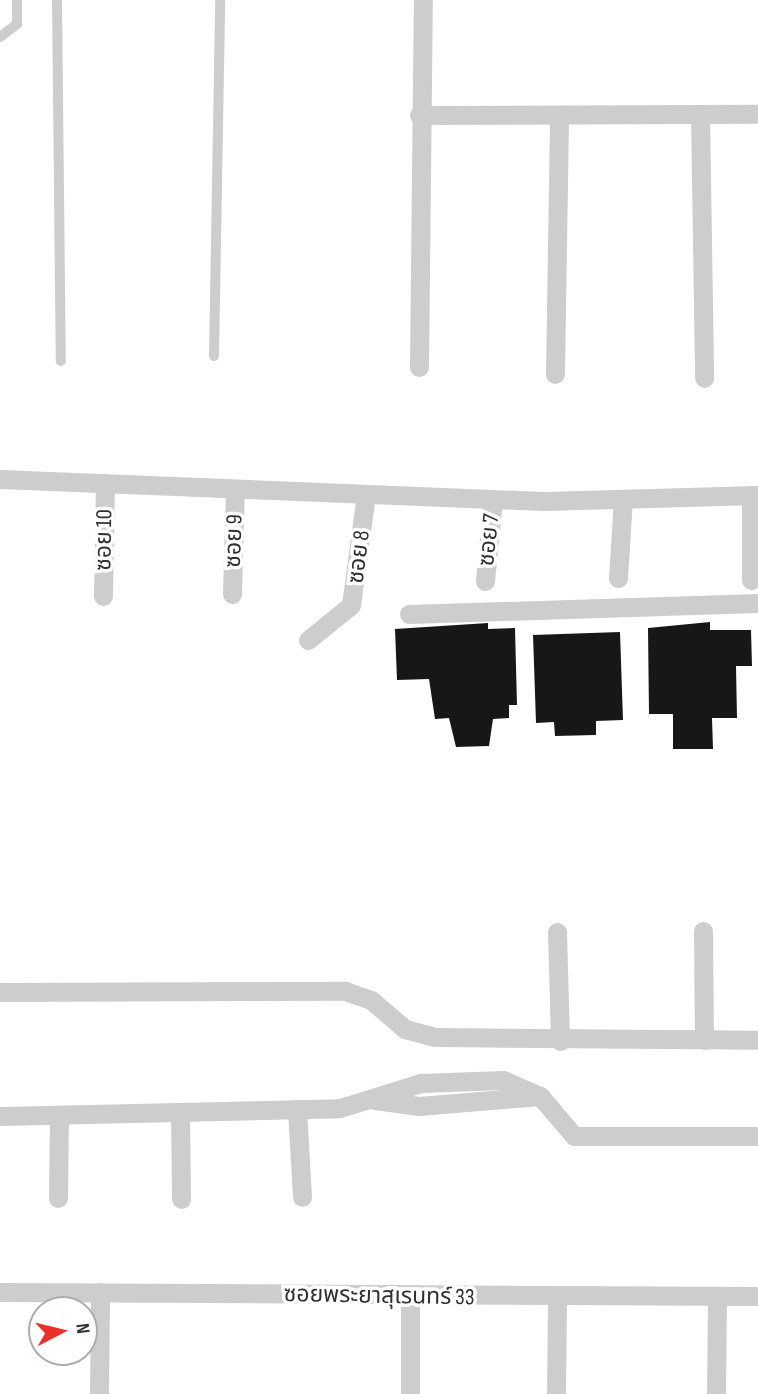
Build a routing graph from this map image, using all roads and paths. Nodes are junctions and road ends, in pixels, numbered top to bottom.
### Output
1 (17, 0) edge
2 (57, 0) edge
3 (220, 0) edge
4 (423, 0) edge
5 (0, 37) edge
6 (700, 114) junction
7 (758, 114) edge
8 (419, 115) junction
9 (559, 115) junction
10 (214, 356) dead end
11 (61, 361) dead end
12 (419, 367) dead end
13 (555, 374) dead end
14 (704, 378) dead end
15 (0, 479) edge
16 (105, 483) junction
17 (235, 489) junction
18 (366, 494) junction
19 (755, 495) edge
20 (493, 499) junction
21 (623, 499) junction
22 (618, 578) dead end
23 (751, 580) dead end
24 (485, 581) dead end
25 (232, 594) dead end
26 (103, 596) dead end
27 (758, 603) edge
28 (409, 614) dead end
29 (308, 640) dead end
30 (703, 930) dead end
31 (557, 932) dead end
32 (0, 992) edge
33 (704, 1040) junction
34 (758, 1040) edge
35 (560, 1041) junction
36 (297, 1109) junction
37 (180, 1112) junction
38 (0, 1116) edge
39 (60, 1116) junction
40 (758, 1136) edge
41 (302, 1197) dead end
42 (58, 1198) dead end
43 (181, 1199) dead end
44 (0, 1292) edge
45 (100, 1292) junction
46 (410, 1296) junction
47 (758, 1296) edge
48 (556, 1298) junction
49 (717, 1299) junction
50 (99, 1394) edge
51 (410, 1394) edge
52 (556, 1394) edge
53 (716, 1394) edge

1 - 5 lane
2 - 11 lane
3 - 10 lane
4 - 8 street
6 - 7 street
6 - 9 street
6 - 14 street
8 - 9 street
8 - 12 street
9 - 13 street
15 - 16 street
16 - 17 street
16 - 26 street, ซอย 10
17 - 18 street
17 - 25 street, ซอย 9
18 - 20 street
18 - 29 street, ซอย 8
19 - 21 street
19 - 23 street
20 - 21 street
20 - 24 street, ซอย 7
21 - 22 street
27 - 28 street
30 - 33 street
31 - 35 street
32 - 35 street
33 - 34 street
33 - 35 street
36 - 37 street
36 - 40 street
36 - 41 street
37 - 39 street
37 - 43 street
38 - 39 street
39 - 42 street
44 - 45 street, ซอยพระยาสุเรนทร์ 33
45 - 46 street, ซอยพระยาสุเรนทร์ 33
45 - 50 street
46 - 48 street, ซอยพระยาสุเรนทร์ 33
46 - 51 street
47 - 49 street, ซอยพระยาสุเรนทร์ 33
48 - 49 street, ซอยพระยาสุเรนทร์ 33
48 - 52 street
49 - 53 street

